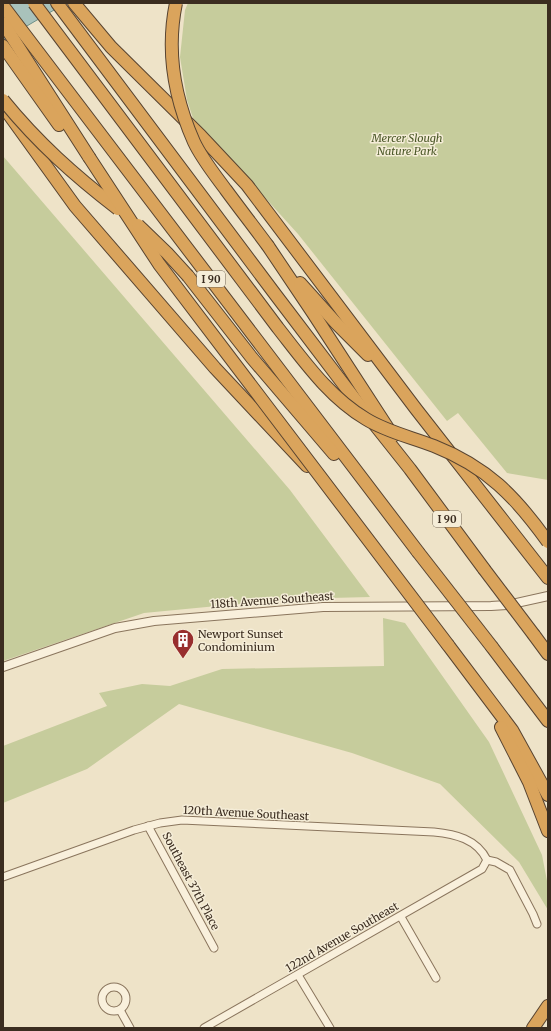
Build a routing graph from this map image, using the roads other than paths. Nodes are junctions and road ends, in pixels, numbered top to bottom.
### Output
1 (34, 3) edge
2 (57, 3) edge
3 (74, 3) edge
4 (176, 3) edge
5 (3, 6) edge
6 (3, 23) edge
7 (3, 46) edge
8 (3, 100) edge
9 (3, 107) edge
10 (89, 158) junction
11 (268, 246) junction
12 (399, 386) junction
13 (410, 469) junction
14 (352, 517) junction
15 (548, 542) edge
16 (418, 552) junction
17 (548, 578) edge
18 (548, 596) edge
19 (548, 654) edge
20 (3, 667) edge
21 (468, 671) junction
22 (526, 691) junction
23 (548, 721) edge
24 (548, 725) edge
25 (548, 795) edge
26 (148, 826) junction
27 (548, 831) edge
28 (487, 860) junction
29 (3, 877) edge
30 (401, 917) junction
31 (537, 924) dead end
32 (214, 948) dead end
33 (298, 975) junction
34 (436, 978) dead end
35 (548, 1006) edge
36 (120, 1010) dead end
37 (130, 1028) edge
38 (204, 1028) edge
39 (330, 1028) edge
40 (533, 1028) edge

1 - 15 highway, bridge
2 - 13 highway, I 90, bridge
3 - 12 highway, bridge
4 - 11 highway, bridge
5 - 16 highway, I 90
6 - 10 highway
7 - 10 highway
8 - 16 highway, bridge
9 - 14 highway, bridge
10 - 14 highway, bridge
11 - 12 highway
11 - 13 highway, bridge
12 - 17 highway, bridge
13 - 19 highway, I 90, bridge
14 - 21 highway, bridge
16 - 22 highway, I 90, bridge
18 - 20 street, 118th Avenue Southeast
21 - 25 highway
21 - 27 highway
22 - 23 highway, I 90
22 - 24 highway
26 - 28 street, 120th Avenue Southeast
26 - 29 street, 120th Avenue Southeast
26 - 32 street, Southeast 37th Place
28 - 30 street, 122nd Avenue Southeast
28 - 31 street
30 - 33 street, 122nd Avenue Southeast
30 - 34 street
33 - 38 street, 122nd Avenue Southeast
33 - 39 street
35 - 40 highway
36 - 37 street

